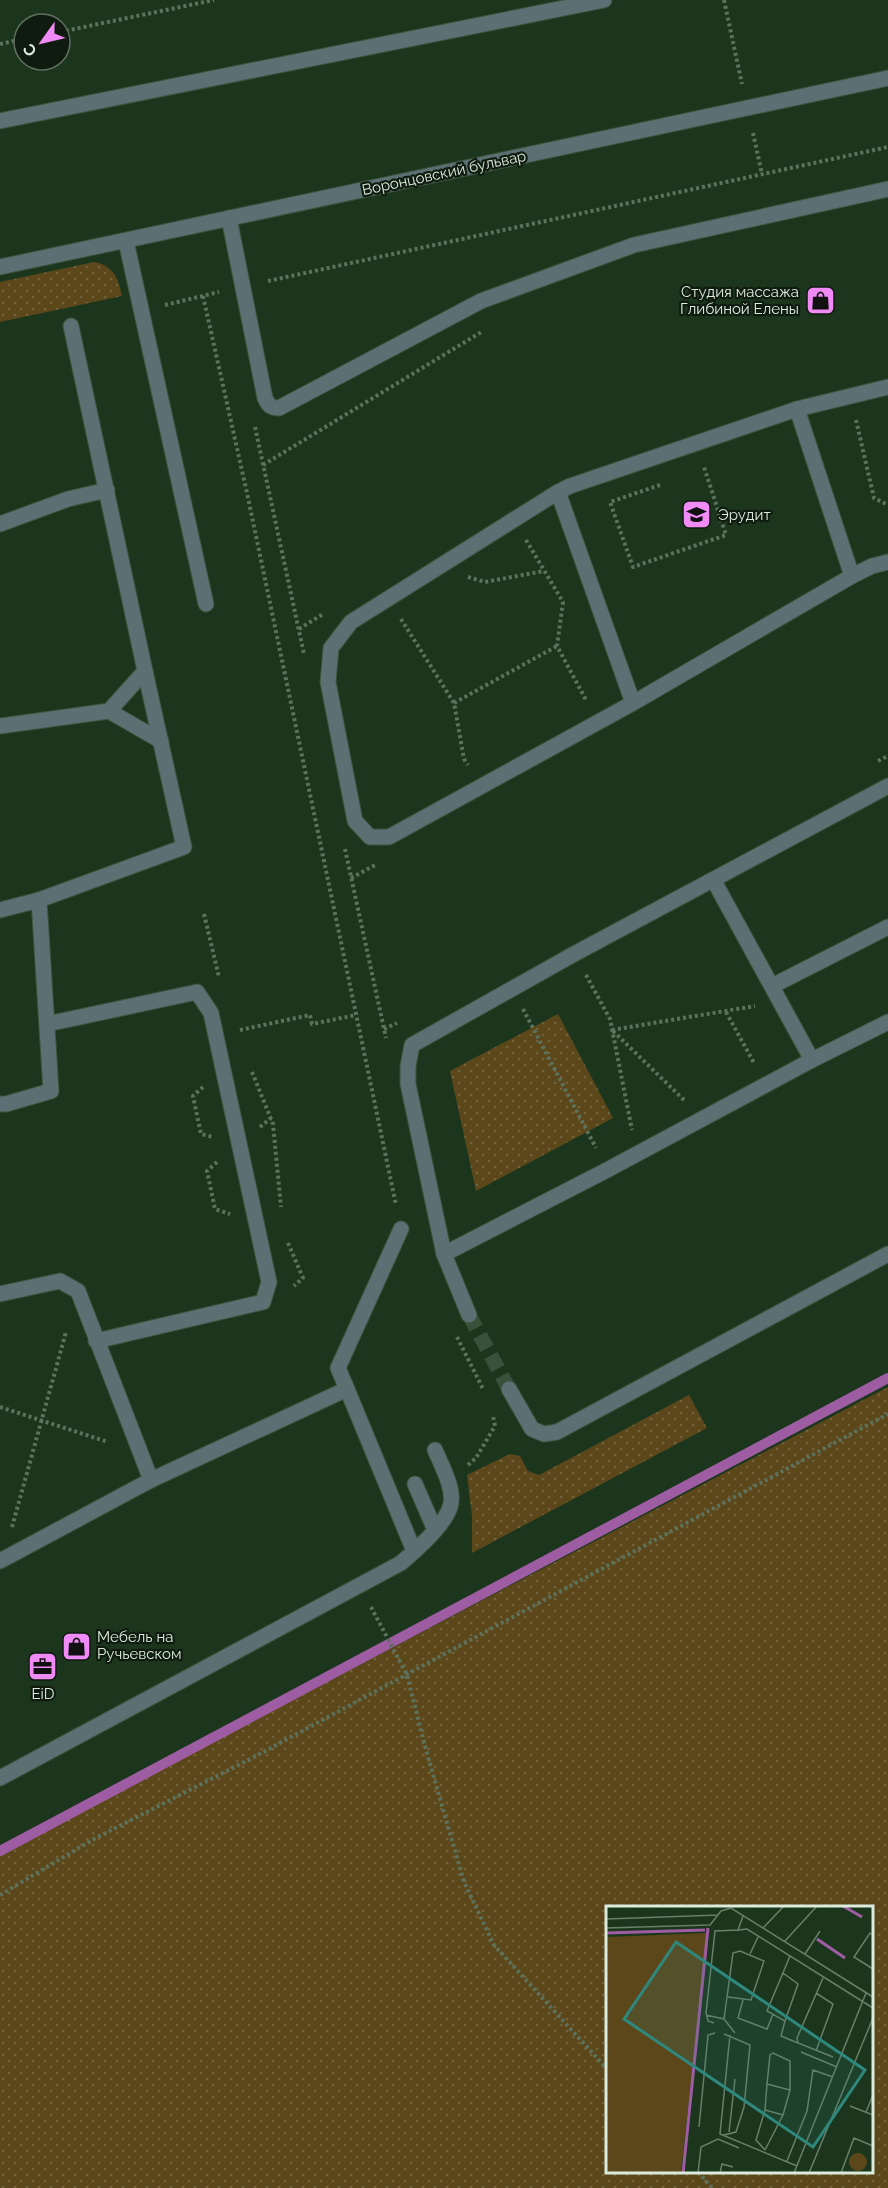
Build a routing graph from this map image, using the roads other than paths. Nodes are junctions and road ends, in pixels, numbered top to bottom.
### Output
1 (604, 0) edge
2 (888, 78) edge
3 (0, 121) edge
4 (888, 189) edge
5 (229, 218) junction
6 (126, 241) junction
7 (0, 267) edge
8 (71, 326) dead end
9 (888, 387) edge
10 (797, 409) junction
11 (107, 490) junction
12 (558, 492) junction
13 (0, 524) edge
14 (888, 562) edge
15 (852, 576) junction
16 (206, 604) dead end
17 (145, 671) junction
18 (633, 703) junction
19 (109, 711) junction
20 (0, 726) edge
21 (161, 741) junction
22 (888, 786) edge
23 (714, 880) junction
24 (39, 900) junction
25 (0, 910) edge
26 (888, 927) edge
27 (771, 986) junction
28 (888, 1022) edge
29 (47, 1024) junction
30 (812, 1060) junction
31 (0, 1104) edge
32 (401, 1229) road end
33 (444, 1254) junction
34 (888, 1254) edge
35 (0, 1294) edge
36 (469, 1314) tunnel mouth
37 (96, 1341) junction
38 (346, 1389) junction
39 (510, 1391) tunnel mouth
40 (435, 1450) dead end
41 (151, 1480) junction
42 (415, 1484) dead end
43 (435, 1530) junction
44 (414, 1551) junction
45 (1, 1560) edge
46 (0, 1778) edge

1 - 3 street
2 - 5 street, Воронцовский бульвар
4 - 5 street
5 - 6 street, Воронцовский бульвар
6 - 7 street, Воронцовский бульвар
6 - 16 street
8 - 11 street
9 - 10 street
10 - 12 street
10 - 15 street
11 - 13 street
11 - 17 street
12 - 18 street
12 - 18 street
14 - 15 street
15 - 18 street
17 - 19 street
17 - 21 street
19 - 20 street
19 - 21 street
21 - 24 street
22 - 23 street
23 - 27 street
23 - 33 street
24 - 25 street
24 - 29 street
26 - 27 street
27 - 30 street
28 - 30 street
29 - 31 street
29 - 37 street
30 - 33 street
32 - 38 street
33 - 36 street
34 - 39 street
35 - 37 street
37 - 41 street
38 - 41 street
38 - 44 street
40 - 43 street
41 - 45 street
42 - 43 street
43 - 44 street
44 - 46 street

